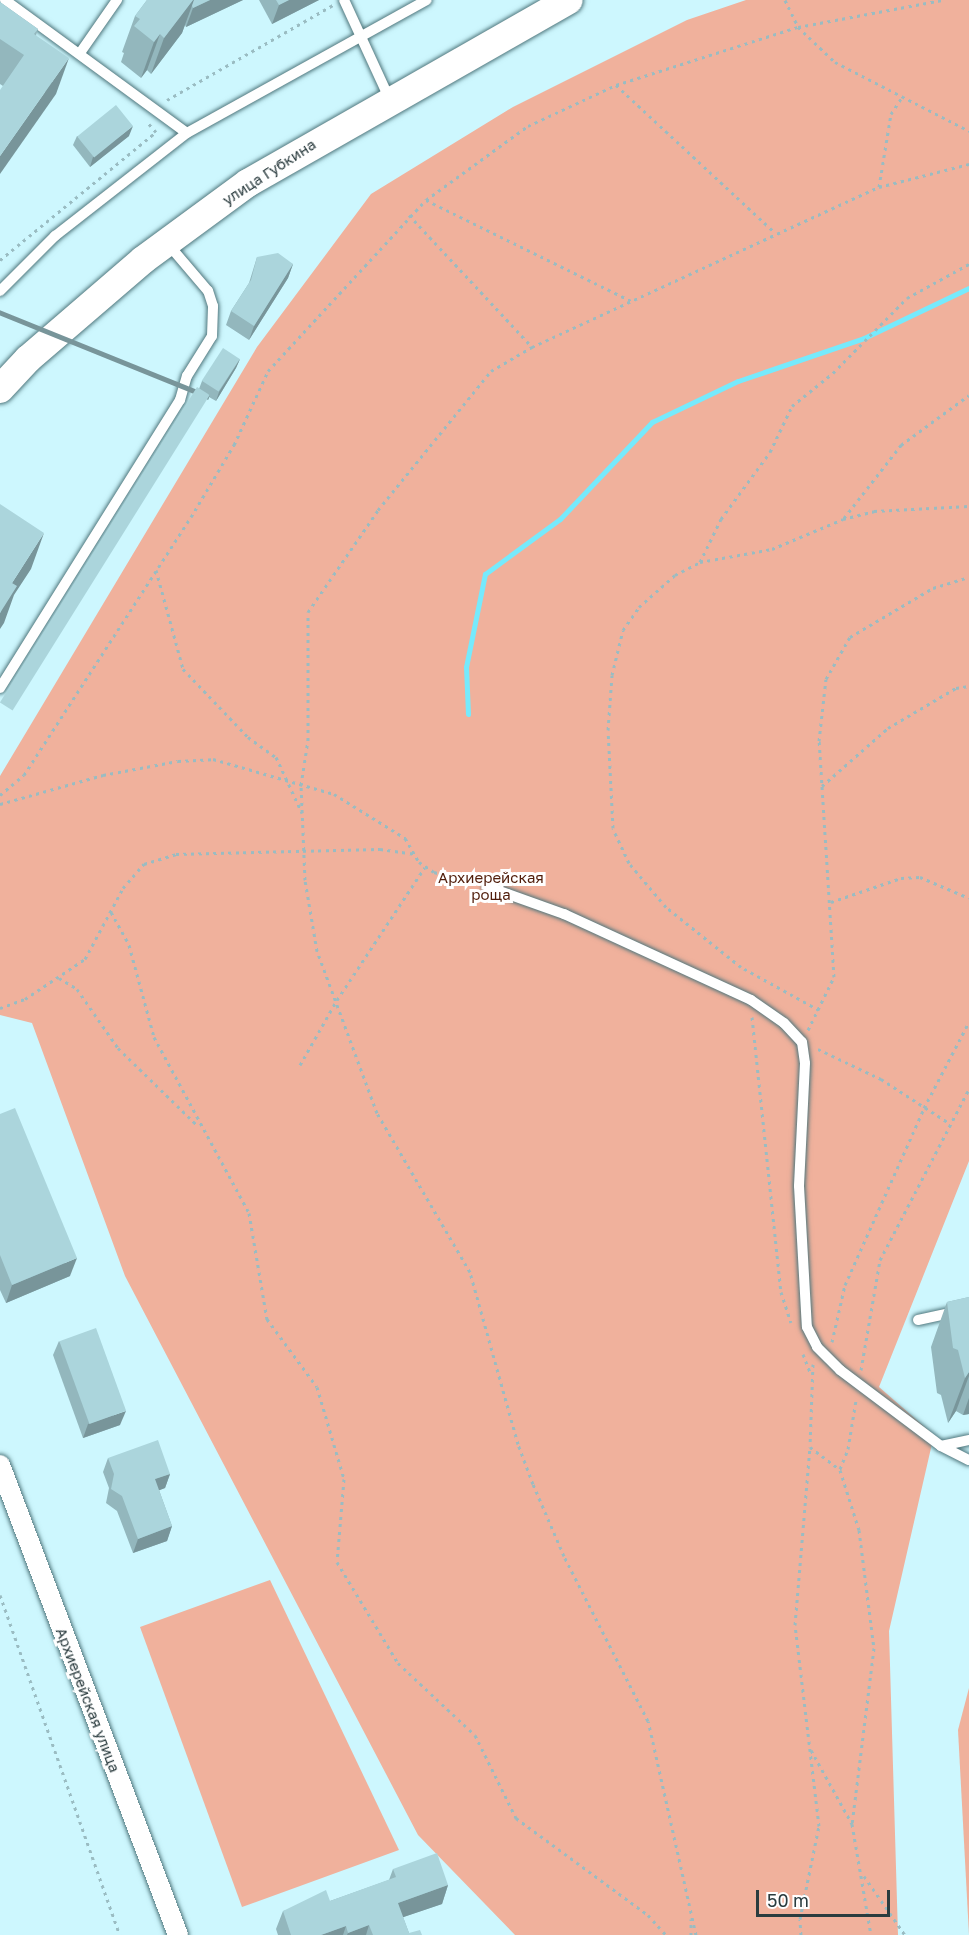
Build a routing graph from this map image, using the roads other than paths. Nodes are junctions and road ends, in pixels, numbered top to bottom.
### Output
1 (5, 0) edge
2 (117, 0) edge
3 (343, 0) edge
4 (427, 0) edge
5 (569, 0) edge
6 (358, 36) junction
7 (80, 53) junction
8 (390, 100) junction
9 (187, 133) junction
10 (166, 241) junction
11 (0, 291) edge
12 (0, 389) edge
13 (0, 688) edge
14 (488, 887) road end
15 (969, 1309) edge
16 (918, 1320) dead end
17 (969, 1440) edge
18 (940, 1446) junction
19 (969, 1460) edge
20 (0, 1465) edge
21 (178, 1935) edge

1 - 7 lane
2 - 7 lane
3 - 6 lane
4 - 6 lane
5 - 8 main road, улица Губкина
6 - 8 lane
6 - 9 lane
7 - 9 lane
8 - 10 main road, улица Губкина
9 - 11 lane
10 - 12 main road, улица Губкина
10 - 13 lane
14 - 18 lane
15 - 16 lane
17 - 18 lane
18 - 19 lane
20 - 21 street, Архиерейская улица

